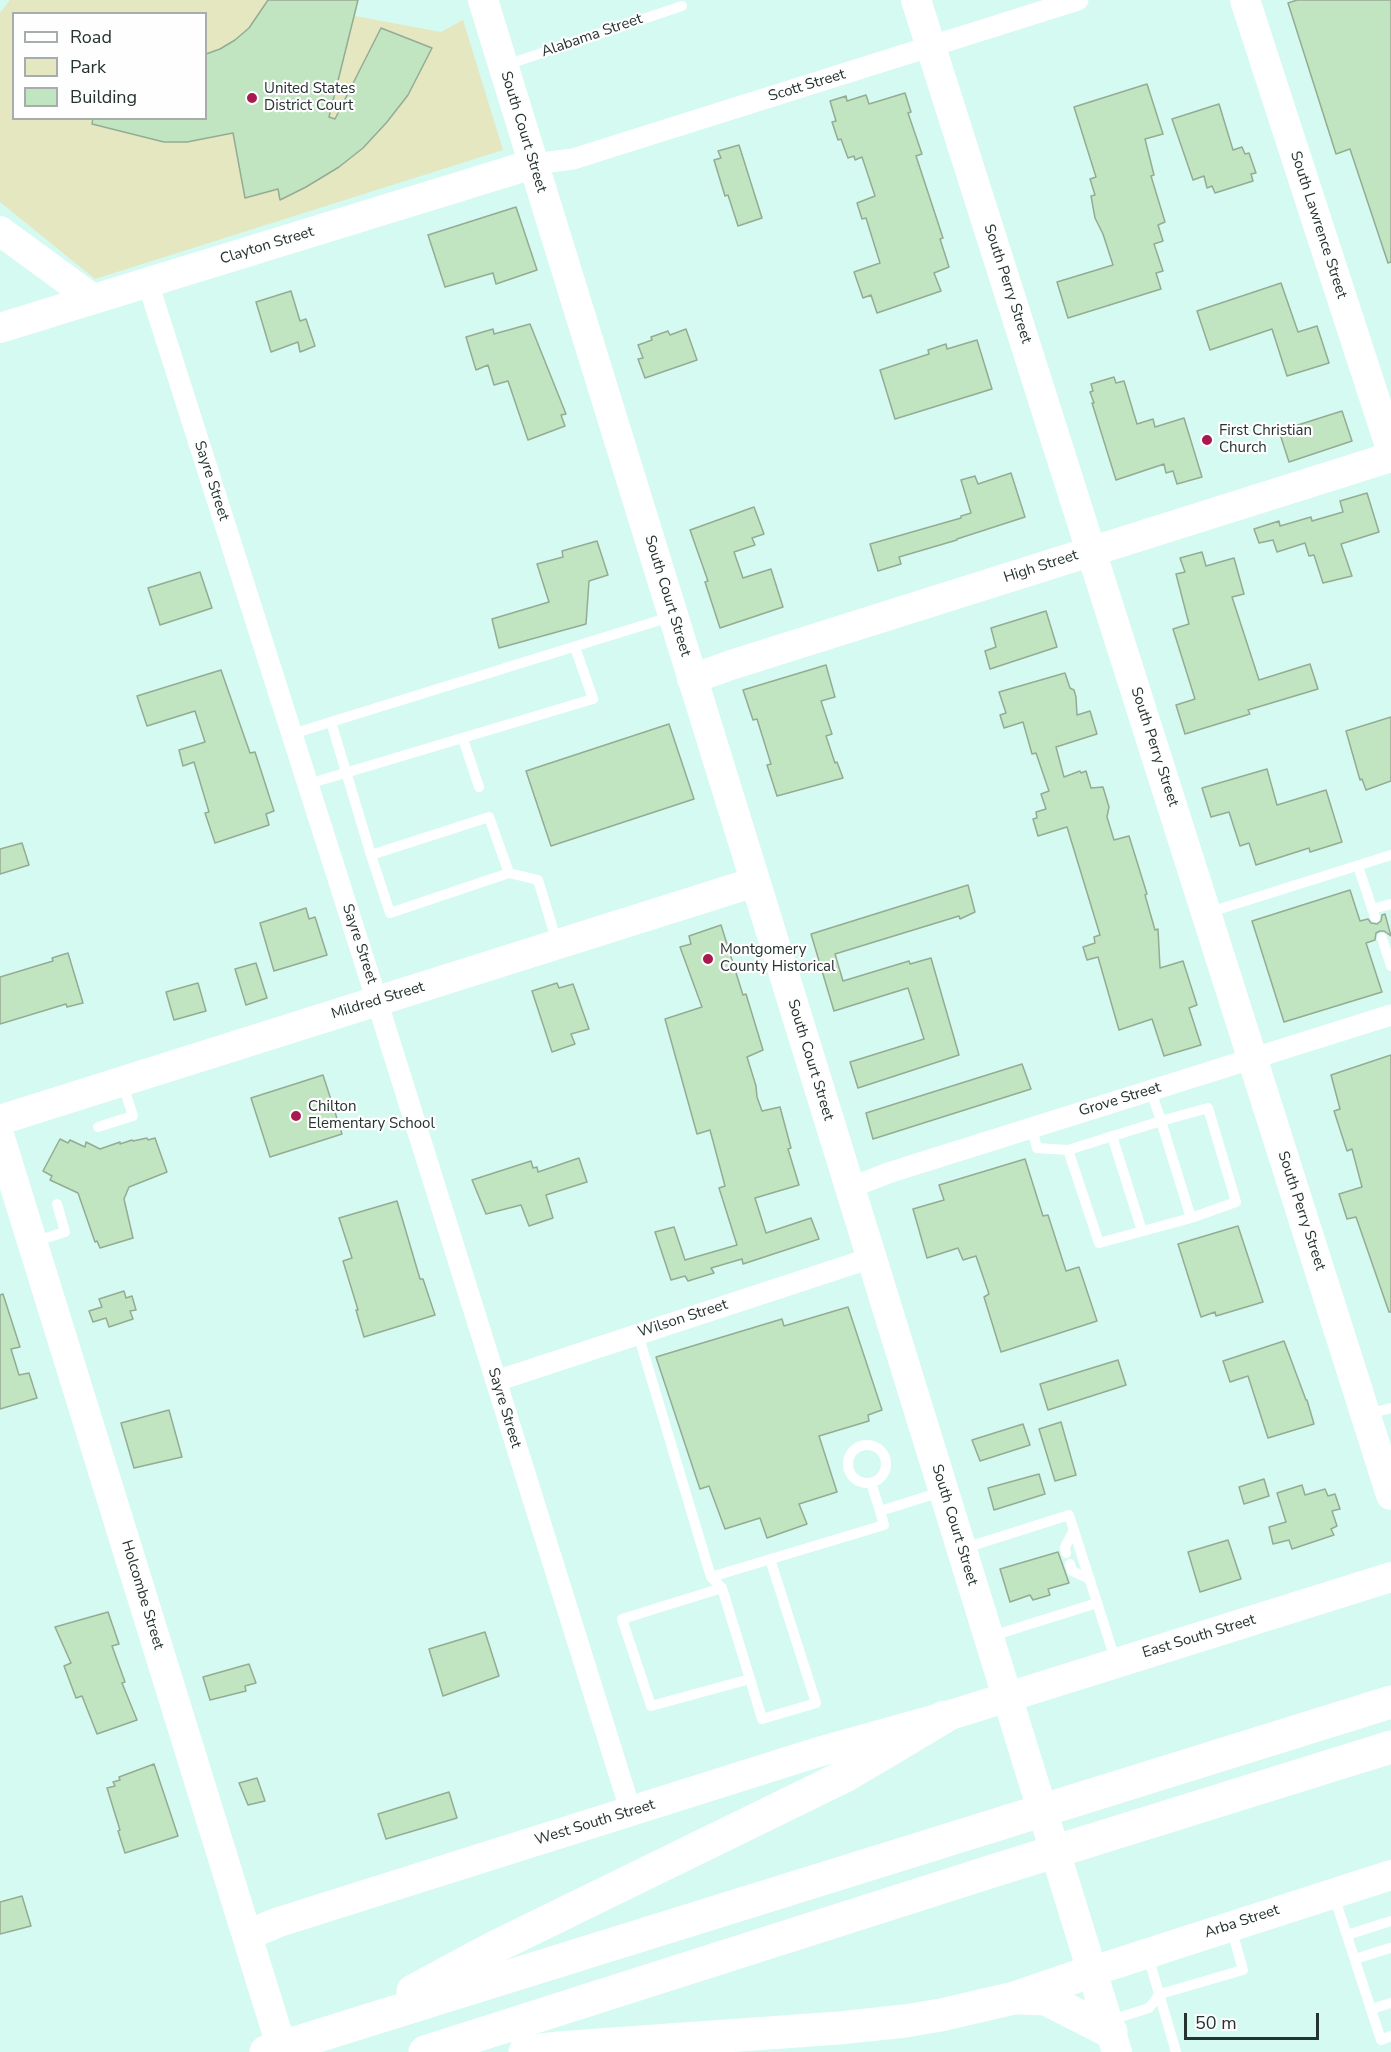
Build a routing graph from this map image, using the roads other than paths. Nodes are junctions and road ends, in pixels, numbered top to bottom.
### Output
1 (483, 0) edge
2 (916, 0) edge
3 (1078, 0) edge
4 (1245, 0) edge
5 (682, 6) dead end
6 (931, 46) junction
7 (503, 66) junction
8 (533, 164) junction
9 (0, 231) edge
10 (148, 283) junction
11 (93, 298) junction
12 (0, 328) edge
13 (1391, 449) edge
14 (1391, 457) edge
15 (1092, 551) junction
16 (674, 616) junction
17 (576, 647) junction
18 (693, 679) junction
19 (331, 722) junction
20 (292, 734) junction
21 (463, 739) junction
22 (345, 773) junction
23 (308, 784) junction
24 (479, 787) dead end
25 (371, 855) junction
26 (1391, 855) edge
27 (1358, 866) junction
28 (509, 873) junction
29 (755, 882) junction
30 (1391, 904) edge
31 (1207, 914) junction
32 (1382, 938) dead end
33 (558, 945) junction
34 (1391, 964) edge
35 (377, 1001) junction
36 (1391, 1015) edge
37 (1252, 1059) junction
38 (122, 1082) junction
39 (1151, 1091) junction
40 (0, 1120) edge
41 (1161, 1121) junction
42 (98, 1127) dead end
43 (1032, 1128) junction
44 (1112, 1136) junction
45 (0, 1138) edge
46 (1068, 1150) junction
47 (850, 1188) junction
48 (57, 1204) dead end
49 (1191, 1218) junction
50 (1142, 1231) junction
51 (33, 1242) junction
52 (872, 1258) junction
53 (638, 1334) junction
54 (496, 1381) junction
55 (1378, 1411) edge
56 (871, 1483) dead end
57 (944, 1491) junction
58 (1391, 1495) edge
59 (880, 1511) junction
60 (1074, 1530) junction
61 (962, 1549) junction
62 (770, 1559) junction
63 (711, 1576) junction
64 (1391, 1577) edge
65 (1090, 1579) junction
66 (722, 1588) junction
67 (1097, 1603) junction
68 (989, 1637) junction
69 (1116, 1662) junction
70 (750, 1679) junction
71 (1007, 1696) junction
72 (1391, 1702) edge
73 (944, 1717) junction
74 (1391, 1748) edge
75 (631, 1812) junction
76 (1391, 1875) edge
77 (1333, 1892) junction
78 (1391, 1921) edge
79 (1230, 1926) junction
80 (247, 1935) junction
81 (1347, 1935) junction
82 (1390, 1948) edge
83 (1148, 1953) junction
84 (1355, 1959) junction
85 (1093, 1971) junction
86 (1160, 1994) junction
87 (1014, 1998) junction
88 (1391, 2003) edge
89 (1371, 2009) junction
90 (339, 2030) junction
91 (1112, 2035) edge
92 (1391, 2037) edge
93 (266, 2052) edge
94 (283, 2052) edge
95 (425, 2052) edge
96 (525, 2052) edge
97 (1176, 2052) edge

1 - 7 main road, South Court Street
2 - 6 main road, South Perry Street
3 - 6 street, Scott Street
4 - 13 main road, South Lawrence Street
5 - 7 lane, Alabama Street
6 - 8 street, Scott Street
6 - 15 main road, South Perry Street
7 - 8 main road, South Court Street
8 - 10 main road, Clayton Street
8 - 16 main road, South Court Street
9 - 11 main road
10 - 11 main road, Clayton Street
10 - 20 street, Sayre Street
11 - 12 main road, Clayton Street
14 - 15 main road, High Street
15 - 18 main road, High Street
15 - 31 main road, South Perry Street
16 - 17 lane
16 - 18 main road, South Court Street
17 - 19 lane
17 - 21 lane
18 - 29 main road, South Court Street
19 - 20 lane
19 - 22 lane
20 - 23 street, Sayre Street
21 - 22 lane
21 - 24 lane
22 - 23 lane
22 - 25 lane
23 - 35 street, Sayre Street
25 - 28 lane
25 - 28 lane
26 - 27 lane
27 - 30 lane
27 - 31 lane
28 - 33 lane
29 - 33 main road, Mildred Street
29 - 47 main road, South Court Street
31 - 37 main road, South Perry Street
32 - 34 lane
33 - 35 main road, Mildred Street
35 - 38 main road, Mildred Street
35 - 54 street, Sayre Street
36 - 37 street, Grove Street
37 - 39 street, Grove Street
37 - 55 main road, South Perry Street
38 - 40 main road, Mildred Street
38 - 42 lane
39 - 41 lane
39 - 43 street, Grove Street
41 - 44 lane
41 - 49 lane
41 - 49 lane
43 - 46 lane
43 - 47 street, Grove Street
44 - 46 lane
44 - 50 lane
45 - 51 main road, Holcombe Street
46 - 50 lane
47 - 52 main road, South Court Street
48 - 51 lane
49 - 50 lane
51 - 80 main road, Holcombe Street
52 - 53 street, Wilson Street
52 - 57 main road, South Court Street
53 - 54 street, Wilson Street
53 - 63 lane
54 - 75 street, Sayre Street
55 - 58 main road, South Perry Street
56 - 59 lane
57 - 59 lane
57 - 61 main road, South Court Street
59 - 62 lane
60 - 61 lane
60 - 65 lane
60 - 65 lane
61 - 68 main road, South Court Street
62 - 63 lane
62 - 70 lane
63 - 66 lane
64 - 69 main road, East South Street
65 - 67 lane
66 - 70 lane
66 - 70 lane
67 - 68 lane
67 - 69 lane
68 - 71 main road, South Court Street
69 - 71 main road, East South Street
71 - 73 main road, West South Street
71 - 85 main road, South Court Street
72 - 90 highway
73 - 75 main road, West South Street
73 - 90 highway
74 - 95 highway
75 - 80 main road, West South Street
76 - 77 main road, Arba Street
77 - 79 main road, Arba Street
77 - 81 lane
78 - 81 lane
79 - 83 main road, Arba Street
79 - 86 lane
80 - 94 main road, Holcombe Street
81 - 84 lane
82 - 84 lane
83 - 85 main road, Arba Street
83 - 86 lane
84 - 89 lane
85 - 87 highway
85 - 91 main road, South Court Street
86 - 91 lane
86 - 97 lane
87 - 91 highway
87 - 96 highway
88 - 89 lane
89 - 92 lane
90 - 93 highway

